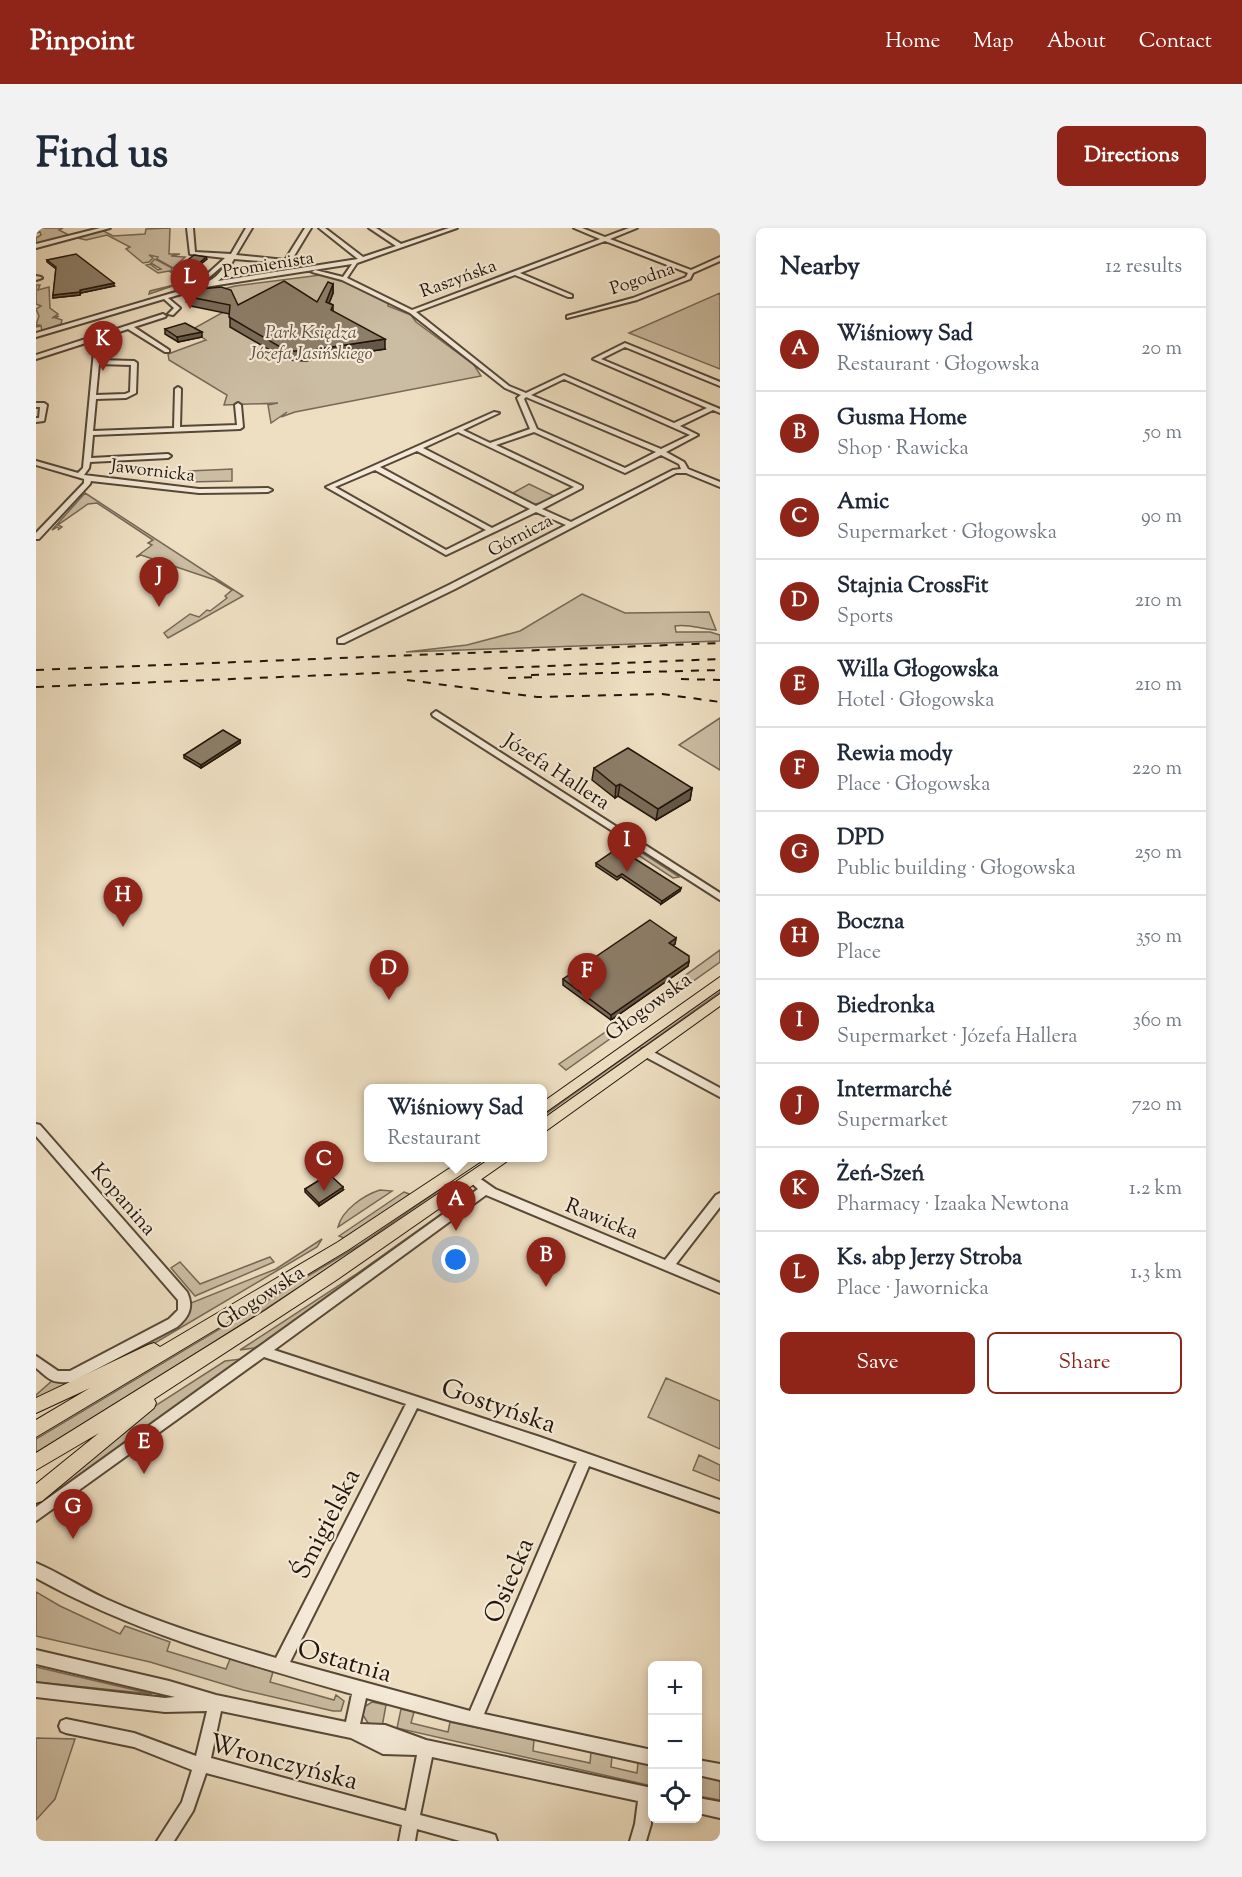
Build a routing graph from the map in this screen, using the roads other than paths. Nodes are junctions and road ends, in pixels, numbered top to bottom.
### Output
1 (107, 228) edge
2 (190, 228) edge
3 (249, 228) edge
4 (320, 228) edge
5 (372, 228) edge
6 (454, 228) edge
7 (577, 228) edge
8 (634, 228) edge
9 (308, 230) edge
10 (605, 239) junction
11 (36, 246) edge
12 (401, 247) junction
13 (231, 256) junction
14 (365, 259) junction
15 (720, 259) edge
16 (287, 262) junction
17 (339, 264) junction
18 (355, 264) junction
19 (315, 272) junction
20 (691, 272) junction
21 (515, 273) junction
22 (344, 279) junction
23 (211, 283) junction
24 (192, 290) junction
25 (570, 296) dead end
26 (167, 299) junction
27 (412, 312) junction
28 (171, 314) dead end
29 (163, 316) dead end
30 (569, 317) dead end
31 (129, 327) junction
32 (36, 335) edge
33 (98, 337) junction
34 (36, 340) edge
35 (167, 351) dead end
36 (36, 357) edge
37 (96, 362) junction
38 (554, 373) dead end
39 (564, 377) junction
40 (720, 384) edge
41 (178, 389) dead end
42 (526, 394) junction
43 (92, 397) junction
44 (36, 405) edge
45 (238, 405) dead end
46 (712, 408) junction
47 (720, 411) edge
48 (496, 413) dead end
49 (36, 420) edge
50 (676, 425) junction
51 (177, 430) junction
52 (458, 430) junction
53 (534, 430) junction
54 (89, 433) junction
55 (490, 445) junction
56 (417, 448) junction
57 (661, 452) junction
58 (168, 456) dead end
59 (87, 460) junction
60 (36, 463) edge
61 (375, 467) junction
62 (685, 470) junction
63 (83, 476) junction
64 (720, 485) edge
65 (268, 490) dead end
66 (536, 509) junction
67 (572, 525) junction
68 (493, 531) junction
69 (36, 537) edge
70 (341, 641) dead end
71 (436, 714) dead end
72 (720, 897) edge
73 (720, 982) edge
74 (720, 999) edge
75 (646, 1052) junction
76 (720, 1093) edge
77 (547, 1106) edge
78 (547, 1124) edge
79 (36, 1128) edge
80 (469, 1162) edge
81 (495, 1162) edge
82 (472, 1178) junction
83 (486, 1190) junction
84 (720, 1198) edge
85 (668, 1265) junction
86 (720, 1288) edge
87 (195, 1334) junction
88 (262, 1351) junction
89 (36, 1361) edge
90 (186, 1371) junction
91 (414, 1401) junction
92 (36, 1406) edge
93 (36, 1429) edge
94 (585, 1460) junction
95 (36, 1462) edge
96 (36, 1495) edge
97 (720, 1506) edge
98 (36, 1515) edge
99 (36, 1570) edge
100 (36, 1657) edge
101 (280, 1666) junction
102 (36, 1689) edge
103 (361, 1689) junction
104 (216, 1702) junction
105 (474, 1719) junction
106 (66, 1726) dead end
107 (351, 1731) junction
108 (426, 1748) junction
109 (648, 1757) edge
110 (200, 1764) junction
111 (702, 1769) edge
112 (720, 1772) edge
113 (648, 1795) edge
114 (648, 1800) edge
115 (702, 1807) edge
116 (720, 1810) edge
117 (412, 1822) junction
118 (166, 1841) edge
119 (407, 1841) edge
120 (489, 1841) edge
121 (638, 1841) edge

1 - 11 street
2 - 13 street, Promienista
3 - 13 street
4 - 9 street
4 - 14 street
5 - 12 street
6 - 12 street, Promienista
7 - 10 street
8 - 10 street, Raszyńska
9 - 16 street
10 - 20 street
10 - 21 street, Raszyńska
12 - 14 street, Promienista
13 - 16 street, Promienista
13 - 23 street
13 - 24 street
14 - 17 street, Promienista
14 - 18 street, Promienista
15 - 20 street, Pogodna
16 - 17 street, Promienista
17 - 23 street, Promienista
18 - 19 street, Promienista
18 - 22 street
19 - 22 street
19 - 24 street, Promienista
20 - 30 street, Pogodna
21 - 25 street, Raszyńska
21 - 27 street, Raszyńska
22 - 27 street
23 - 24 street
24 - 26 street, Promienista
24 - 32 street, Promienista
26 - 28 street
26 - 34 street, Promienista
27 - 42 street
29 - 31 street
31 - 33 street
31 - 35 street
33 - 36 street
33 - 37 street
37 - 43 street
37 - 43 street
38 - 39 street
39 - 42 street
39 - 50 street
40 - 46 street
41 - 51 street
42 - 53 street
42 - 57 street
43 - 54 street
44 - 49 street
45 - 51 street
46 - 47 street
46 - 50 street
48 - 52 street
50 - 57 street
51 - 54 street
52 - 55 street, Górnicza
52 - 56 street
53 - 55 street
53 - 57 street
54 - 59 street
55 - 66 street, Górnicza
56 - 61 street
56 - 66 street, Górnicza
57 - 62 street
58 - 59 street
59 - 63 street
60 - 63 street, Jawornicka
61 - 68 street, Górnicza
61 - 68 street
62 - 64 street
62 - 67 street, Górnicza
63 - 65 street, Jawornicka
63 - 69 street
66 - 67 street
66 - 68 street
67 - 70 street, Górnicza
71 - 72 street, Józefa Hallera
73 - 77 main road, Głogowska
74 - 75 main road, Głogowska
75 - 76 street
75 - 78 main road, Głogowska
79 - 89 street, Kopanina
80 - 87 main road, Głogowska
81 - 82 main road, Głogowska
82 - 83 street, Rawicka
82 - 90 main road, Głogowska
83 - 85 street, Rawicka
83 - 88 street, Głogowska
84 - 85 street
85 - 86 street, Rawicka
87 - 92 main road
87 - 93 main road, Głogowska
88 - 91 street, Gostyńska
88 - 98 street, Głogowska
90 - 95 main road, Głogowska
90 - 96 main road
91 - 94 street, Gostyńska
91 - 101 street, Śmigielska
94 - 97 street, Gostyńska
94 - 105 street, Osiecka
99 - 101 street, Ostatnia
100 - 104 street
101 - 103 street, Ostatnia
102 - 104 street
103 - 105 street, Ostatnia
103 - 107 street
104 - 107 street
104 - 110 street
105 - 109 street, Ostatnia
106 - 110 street, Wronczyńska
107 - 108 street
108 - 113 street
108 - 117 street
110 - 117 street, Wronczyńska
110 - 118 street
111 - 112 street
114 - 121 street
115 - 116 street
117 - 119 street
117 - 120 street, Wronczyńska

